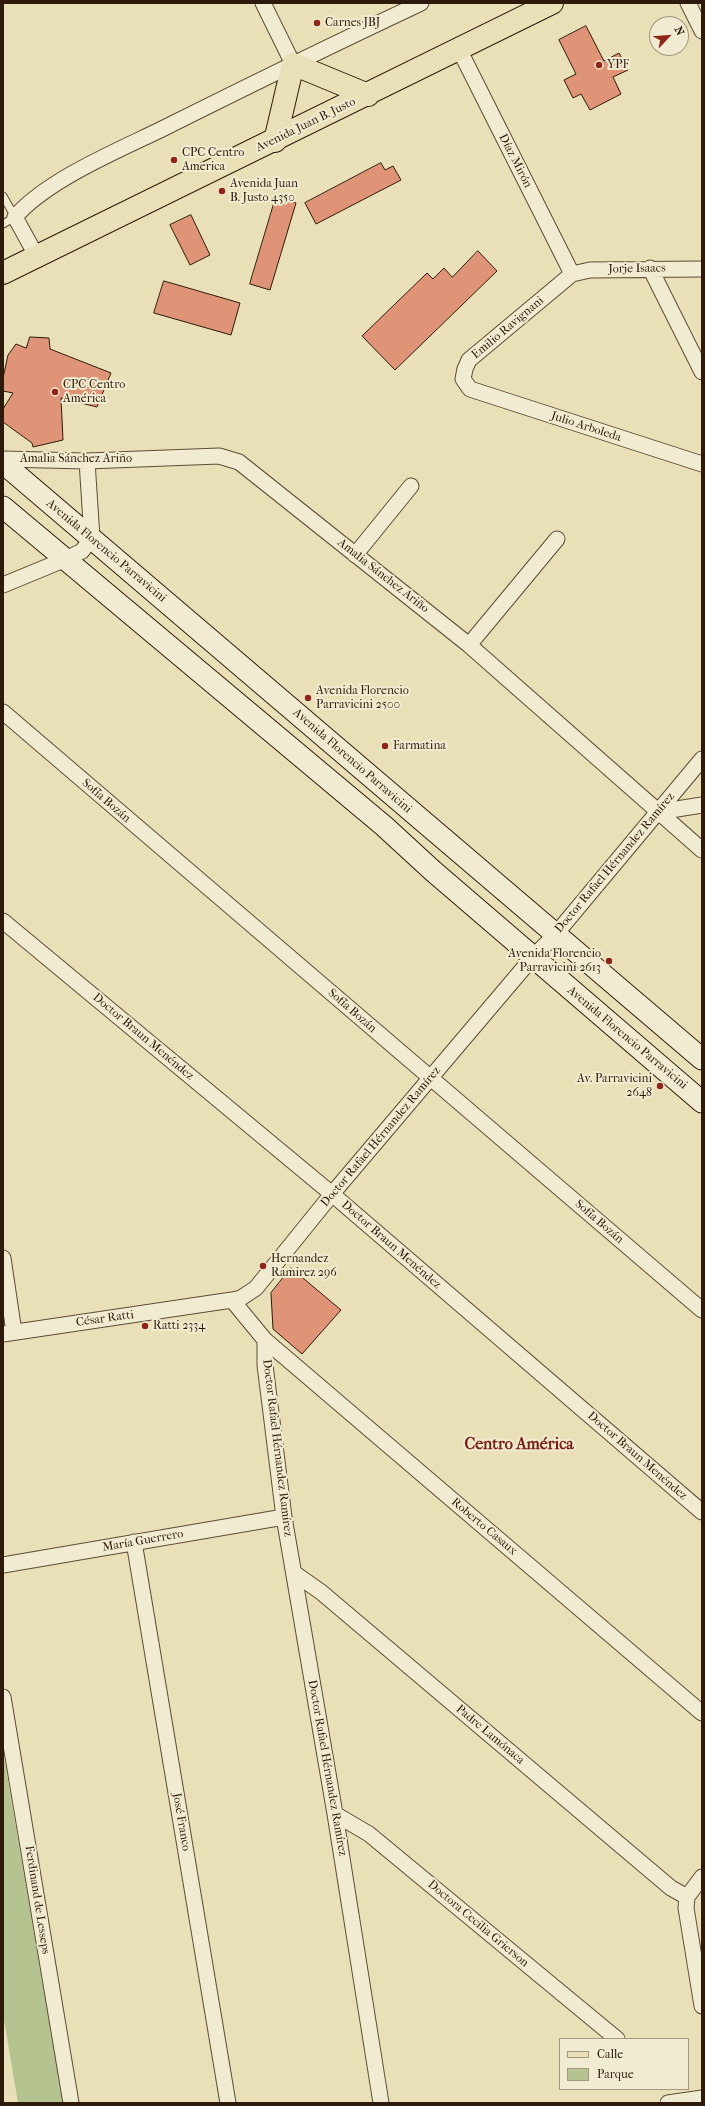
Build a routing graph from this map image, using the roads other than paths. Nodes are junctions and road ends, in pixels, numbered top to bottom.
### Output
1 (263, 3) edge
2 (421, 3) edge
3 (552, 3) edge
4 (688, 3) edge
5 (702, 31) edge
6 (459, 49) junction
7 (293, 64) junction
8 (368, 95) junction
9 (274, 141) junction
10 (3, 196) edge
11 (9, 221) edge
12 (37, 257) junction
13 (650, 268) junction
14 (702, 269) edge
15 (3, 273) edge
16 (572, 274) junction
17 (702, 372) edge
18 (470, 389) joint
19 (3, 459) edge
20 (87, 461) junction
21 (3, 463) edge
22 (702, 464) edge
23 (411, 486) dead end
24 (3, 507) edge
25 (92, 538) junction
26 (558, 539) dead end
27 (355, 555) junction
28 (66, 559) junction
29 (3, 585) edge
30 (469, 645) junction
31 (3, 712) edge
32 (702, 760) edge
33 (702, 805) edge
34 (658, 812) junction
35 (702, 850) edge
36 (3, 921) edge
37 (555, 935) junction
38 (533, 957) junction
39 (702, 1059) edge
40 (431, 1079) junction
41 (702, 1102) edge
42 (332, 1194) junction
43 (3, 1258) edge
44 (232, 1300) junction
45 (702, 1310) edge
46 (8, 1333) edge
47 (265, 1340) junction
48 (702, 1512) edge
49 (284, 1517) junction
50 (134, 1542) junction
51 (3, 1565) edge
52 (294, 1573) junction
53 (3, 1697) edge
54 (702, 1713) edge
55 (335, 1814) junction
56 (702, 1877) edge
57 (687, 1897) junction
58 (702, 2006) edge
59 (616, 2038) edge
60 (680, 2090) edge
61 (696, 2098) edge
62 (71, 2103) edge
63 (228, 2103) edge
64 (381, 2103) edge
65 (668, 2103) edge

1 - 7 street
2 - 7 street
3 - 6 main road, Avenida Juan B. Justo
4 - 5 street
6 - 8 main road, Avenida Juan B. Justo
6 - 16 street, Díaz Mirón
7 - 8 main road
7 - 9 main road
7 - 11 street
8 - 9 main road, Avenida Juan B. Justo
9 - 12 main road, Avenida Juan B. Justo
10 - 11 lane
11 - 12 street
12 - 15 main road, Avenida Juan B. Justo
13 - 14 street, Jorje Isaacs
13 - 16 street, Jorje Isaacs
13 - 17 street
16 - 18 street, Emilio Ravignani
18 - 22 street, Julio Arboleda
19 - 20 street, Amalia Sánchez Ariño
20 - 25 street
20 - 27 street, Amalia Sánchez Ariño
21 - 25 main road, Avenida Florencio Parravicini
23 - 27 street
24 - 28 main road, Avenida Florencio Parravicini
25 - 28 street
25 - 37 main road, Avenida Florencio Parravicini
26 - 30 street
27 - 30 street, Amalia Sánchez Ariño
28 - 29 street
28 - 38 main road, Avenida Florencio Parravicini
30 - 34 street, Amalia Sánchez Ariño
31 - 40 street, Sofía Bozán
32 - 34 street, Doctor Rafael Hérnandez Ramírez
33 - 34 street
34 - 35 street, Amalia Sánchez Ariño
34 - 37 street, Doctor Rafael Hérnandez Ramírez
36 - 42 street, Doctor Braun Menéndez
37 - 38 street, Doctor Rafael Hérnandez Ramírez
37 - 39 main road, Avenida Florencio Parravicini
38 - 40 street, Doctor Rafael Hérnandez Ramírez
38 - 41 main road, Avenida Florencio Parravicini
40 - 42 street, Doctor Rafael Hérnandez Ramírez
40 - 45 street, Sofía Bozán
42 - 44 street, Doctor Rafael Hérnandez Ramírez
42 - 48 street, Doctor Braun Menéndez
43 - 46 street
44 - 46 street, César Ratti
44 - 47 street
47 - 49 street, Doctor Rafael Hérnandez Ramírez
47 - 54 street, Roberto Casaux
49 - 50 street, María Guerrero
49 - 52 street, Doctor Rafael Hérnandez Ramírez
50 - 51 street, María Guerrero
50 - 63 street, José Franco
52 - 55 street, Doctor Rafael Hérnandez Ramírez
52 - 57 street, Padre Lamónaca
53 - 62 street, Ferdinand de Lesseps
55 - 59 street, Doctora Cecilia Grierson
55 - 64 street, Doctor Rafael Hérnandez Ramírez
56 - 57 street
57 - 58 street
60 - 61 street
61 - 65 street

